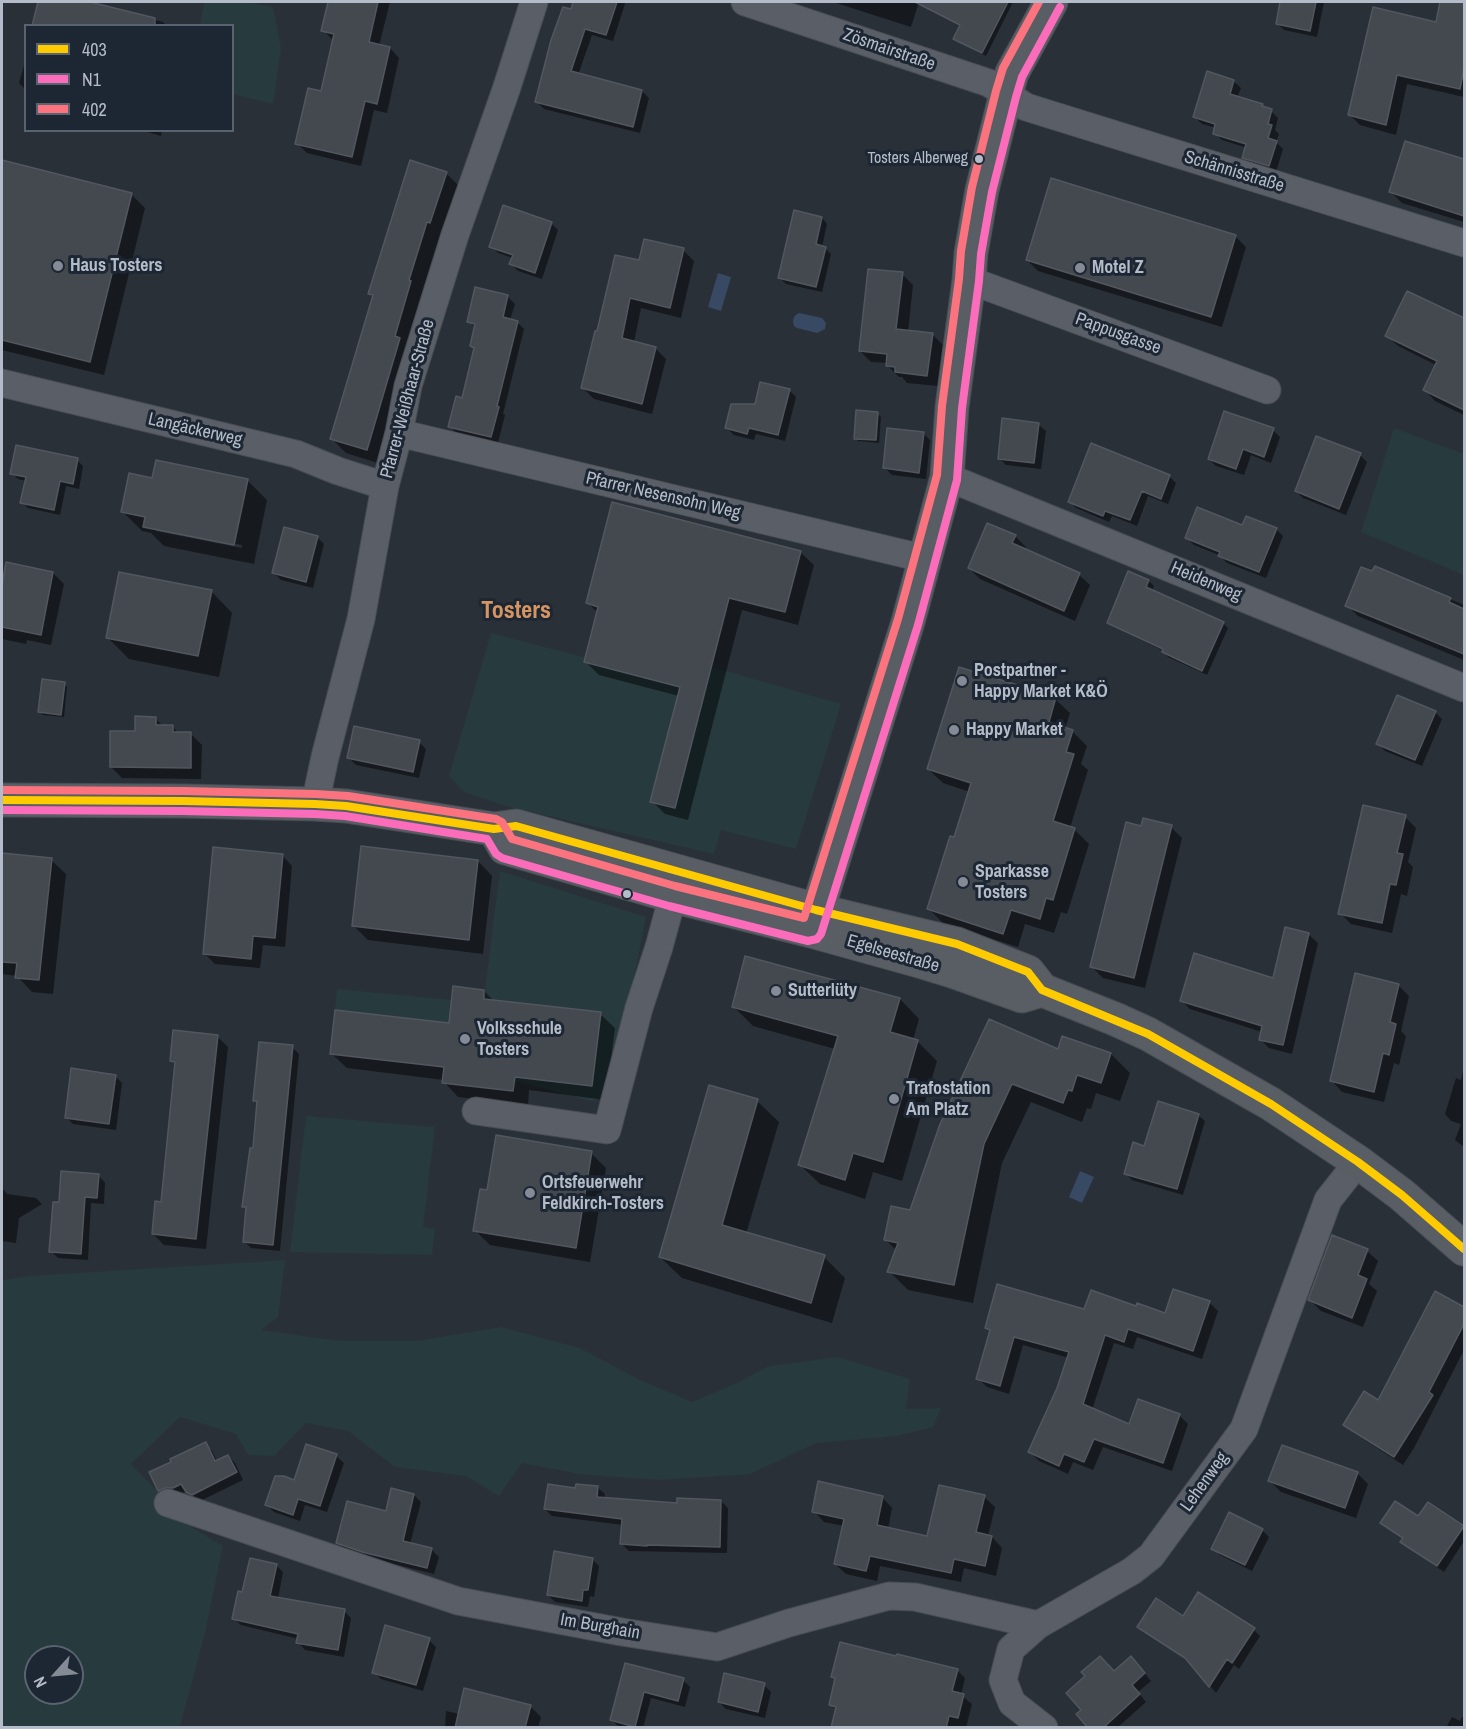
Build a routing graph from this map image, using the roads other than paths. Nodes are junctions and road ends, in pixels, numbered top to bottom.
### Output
1 (534, 2) edge
2 (745, 2) edge
3 (1051, 2) edge
4 (772, 6) edge
5 (1006, 94) junction
6 (1464, 243) edge
7 (969, 280) junction
8 (2, 383) edge
9 (1267, 390) dead end
10 (399, 433) junction
11 (947, 477) junction
12 (385, 486) junction
13 (926, 559) junction
14 (1464, 688) edge
15 (2, 800) edge
16 (315, 804) junction
17 (676, 884) junction
18 (813, 920) junction
19 (476, 1111) dead end
20 (1358, 1162) junction
21 (1464, 1249) edge
22 (168, 1503) dead end
23 (1038, 1625) junction
24 (1044, 1728) edge

1 - 10 street, Pfarrer-Weißhaar-Straße
2 - 4 street, Zösmairstraße
3 - 5 main road
4 - 5 street, Zösmairstraße
5 - 6 street, Schännisstraße
5 - 7 main road
7 - 9 street, Pappusgasse
7 - 11 main road
8 - 12 street, Langäckerweg
10 - 12 street, Pfarrer-Weißhaar-Straße
10 - 13 street, Pfarrer Nesensohn Weg
11 - 13 main road
11 - 14 street, Heidenweg
12 - 16 street, Pfarrer-Weißhaar-Straße
13 - 18 main road
15 - 16 main road, Egelseestraße
16 - 17 main road, Egelseestraße
17 - 18 main road, Egelseestraße
17 - 19 street
18 - 20 main road, Egelseestraße
20 - 21 main road, Egelseestraße
20 - 23 street, Lehenweg
22 - 23 street, Im Burghain
23 - 24 street, Lehenweg

